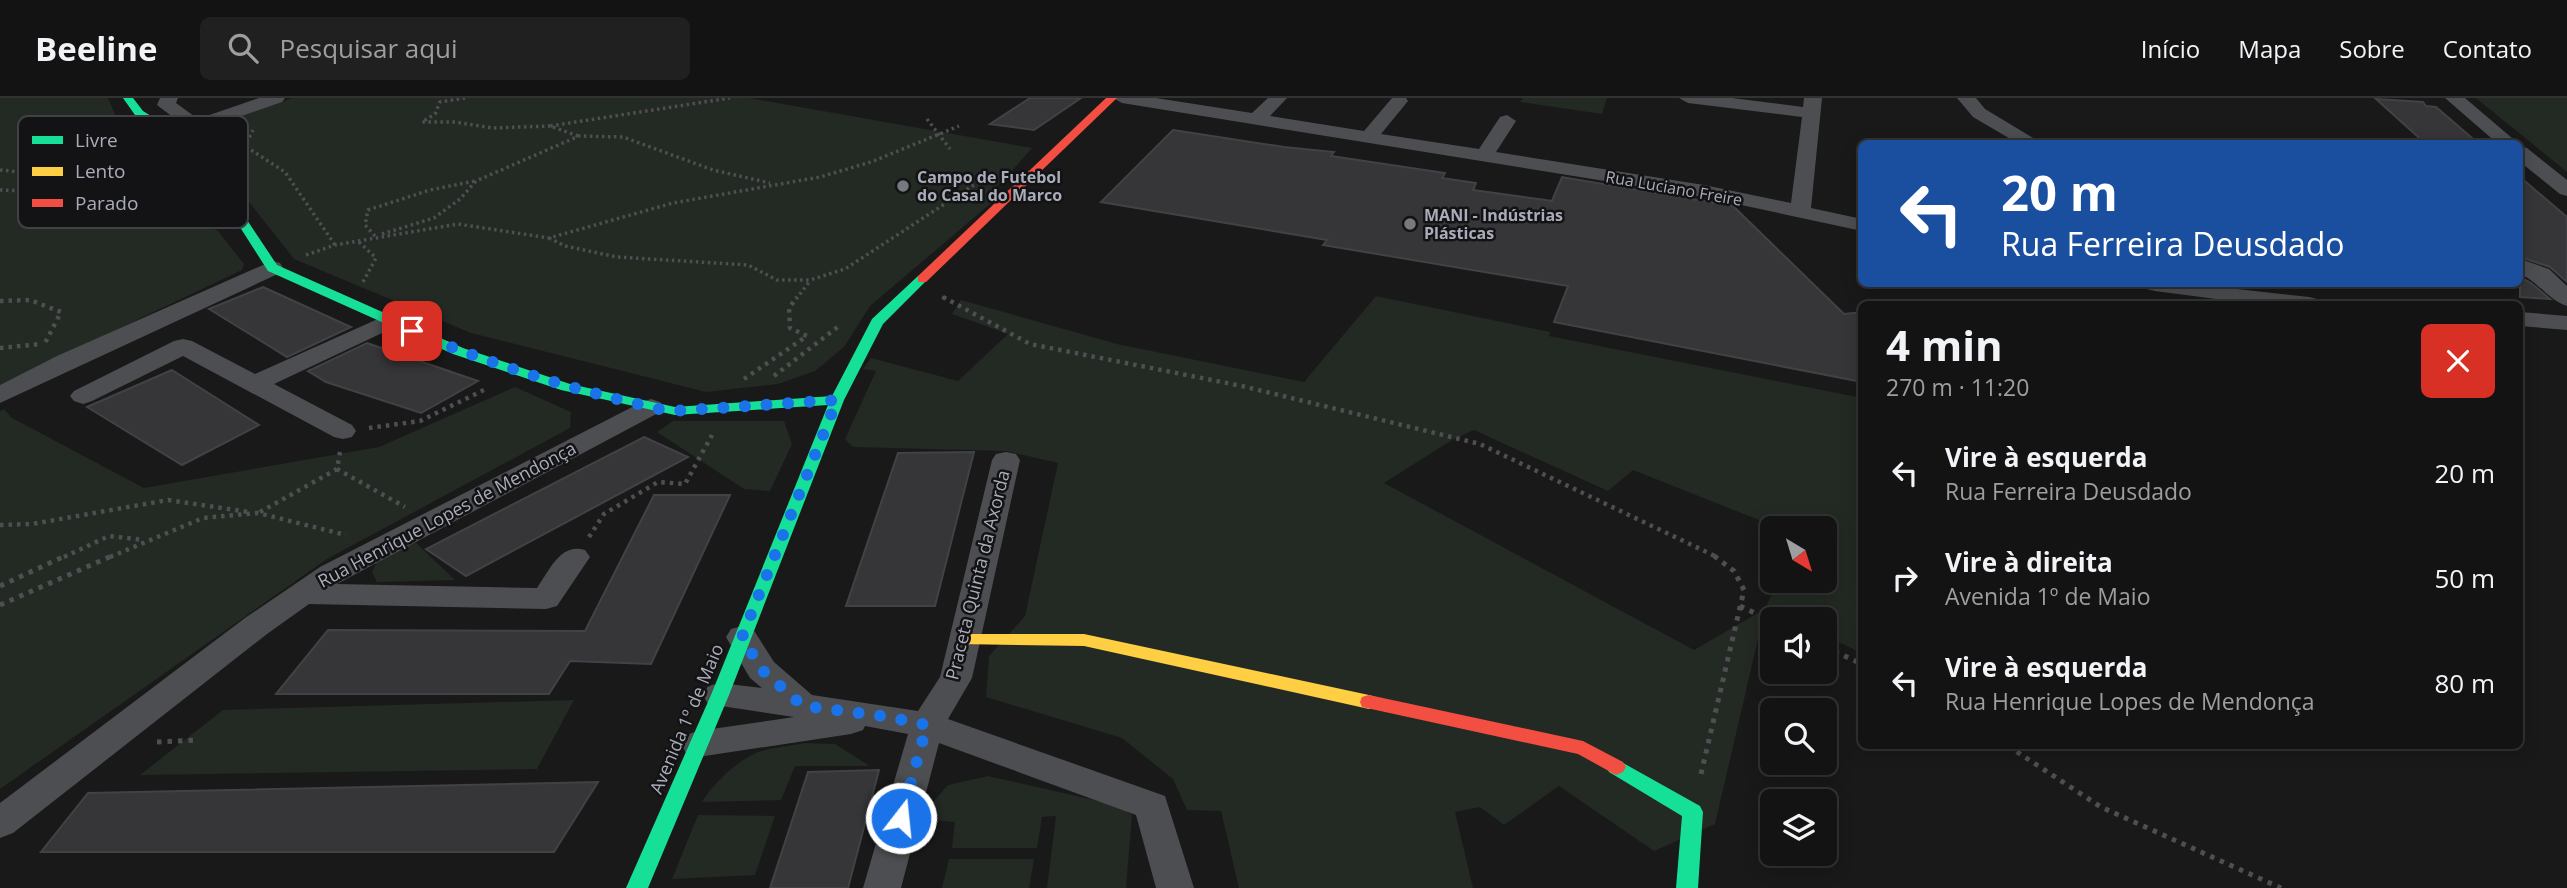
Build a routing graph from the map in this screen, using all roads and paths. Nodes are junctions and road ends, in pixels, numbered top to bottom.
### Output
1 (128, 98) edge
2 (169, 98) edge
3 (276, 98) edge
4 (465, 98) edge
5 (730, 98) edge
6 (1112, 98) edge
7 (1122, 98) edge
8 (1278, 98) edge
9 (1688, 98) edge
10 (1966, 98) edge
11 (2454, 98) edge
12 (1399, 101) dead end
13 (1812, 106) edge
14 (144, 116) edge
15 (182, 116) edge
16 (222, 116) edge
17 (927, 119) dead end
18 (1256, 120) junction
19 (1507, 121) dead end
20 (959, 126) dead end
21 (550, 127) junction
22 (939, 135) junction
23 (579, 136) junction
24 (1368, 138) junction
25 (2027, 140) edge
26 (2505, 140) edge
27 (248, 148) edge
28 (950, 149) dead end
29 (2523, 154) edge
30 (1484, 156) junction
31 (0, 170) edge
32 (18, 172) edge
33 (986, 177) dead end
34 (476, 181) junction
35 (776, 184) junction
36 (0, 190) edge
37 (2567, 190) edge
38 (18, 191) edge
39 (1800, 212) junction
40 (1858, 224) edge
41 (247, 228) edge
42 (375, 236) junction
43 (548, 238) junction
44 (358, 242) junction
45 (335, 245) junction
46 (304, 256) dead end
47 (2523, 267) edge
48 (272, 268) junction
49 (810, 280) junction
50 (917, 284) junction
51 (2194, 287) edge
52 (2567, 299) edge
53 (0, 301) edge
54 (2289, 301) edge
55 (355, 307) junction
56 (2523, 319) edge
57 (389, 321) junction
58 (2567, 323) edge
59 (56, 325) dead end
60 (44, 344) dead end
61 (0, 348) edge
62 (521, 372) junction
63 (256, 383) junction
64 (737, 383) dead end
65 (0, 395) edge
66 (83, 396) dead end
67 (837, 400) junction
68 (663, 409) junction
69 (344, 431) junction
70 (1006, 460) dead end
71 (337, 469) junction
72 (258, 513) junction
73 (431, 522) junction
74 (0, 525) edge
75 (359, 538) dead end
76 (145, 540) junction
77 (575, 557) joint
78 (0, 586) edge
79 (302, 594) junction
80 (0, 605) edge
81 (1740, 606) junction
82 (1760, 616) edge
83 (742, 637) junction
84 (965, 640) junction
85 (1837, 653) edge
86 (1858, 662) edge
87 (720, 695) junction
88 (803, 706) junction
89 (882, 716) junction
90 (927, 725) junction
91 (698, 744) junction
92 (2013, 749) edge
93 (1693, 812) junction
94 (0, 823) edge
95 (637, 888) edge
96 (882, 888) edge
97 (1175, 888) edge
98 (1687, 888) edge
99 (2281, 888) edge

1 - 14 street
2 - 15 street
3 - 16 street
4 - 21 path
5 - 21 path
6 - 50 street, Avenida 1º de Maio
7 - 18 street, Rua Luciano Freire
8 - 18 street
9 - 13 street
10 - 25 street
11 - 26 street
12 - 24 street
13 - 39 street
17 - 22 path
18 - 24 street, Rua Luciano Freire
19 - 30 street
20 - 22 path
21 - 23 path
22 - 28 path
22 - 35 path
23 - 34 path
23 - 35 path
24 - 30 street, Rua Luciano Freire
27 - 45 path
29 - 37 street
30 - 39 street, Rua Luciano Freire
31 - 32 path
33 - 49 path
34 - 42 path
34 - 42 path
35 - 43 path
36 - 38 path
39 - 40 street, Rua Luciano Freire
41 - 48 street
42 - 44 path
43 - 44 path
43 - 49 path
44 - 45 path
44 - 55 path
45 - 46 path
47 - 52 street
48 - 55 street
48 - 65 street
49 - 64 path
50 - 67 street, Avenida 1º de Maio
50 - 81 path
51 - 54 street
53 - 59 path
55 - 57 street
56 - 58 street
57 - 62 street
57 - 63 street
60 - 61 path
62 - 68 street
62 - 69 path
63 - 66 street
63 - 69 street
67 - 68 street, Rua Henrique Lopes de Mendonça
67 - 83 street, Avenida 1º de Maio
68 - 73 street, Rua Henrique Lopes de Mendonça
68 - 77 path
69 - 71 path
70 - 84 street, Praceta Quinta da Axorda
71 - 72 path
71 - 73 path
72 - 74 path
72 - 75 path
72 - 76 path
73 - 79 street, Rua Henrique Lopes de Mendonça
76 - 78 path
76 - 80 path
77 - 79 street
79 - 94 street, Rua Henrique Lopes de Mendonça
81 - 82 path
81 - 93 path
83 - 87 street, Avenida 1º de Maio
83 - 88 street
84 - 90 street, Praceta Quinta da Axorda
84 - 93 street
85 - 86 path
87 - 88 street
87 - 91 street, Avenida 1º de Maio
88 - 89 street
89 - 90 street
89 - 91 street
90 - 96 street, Praceta Quinta da Axorda
90 - 97 street
91 - 95 street, Avenida 1º de Maio
92 - 99 path
93 - 98 street

